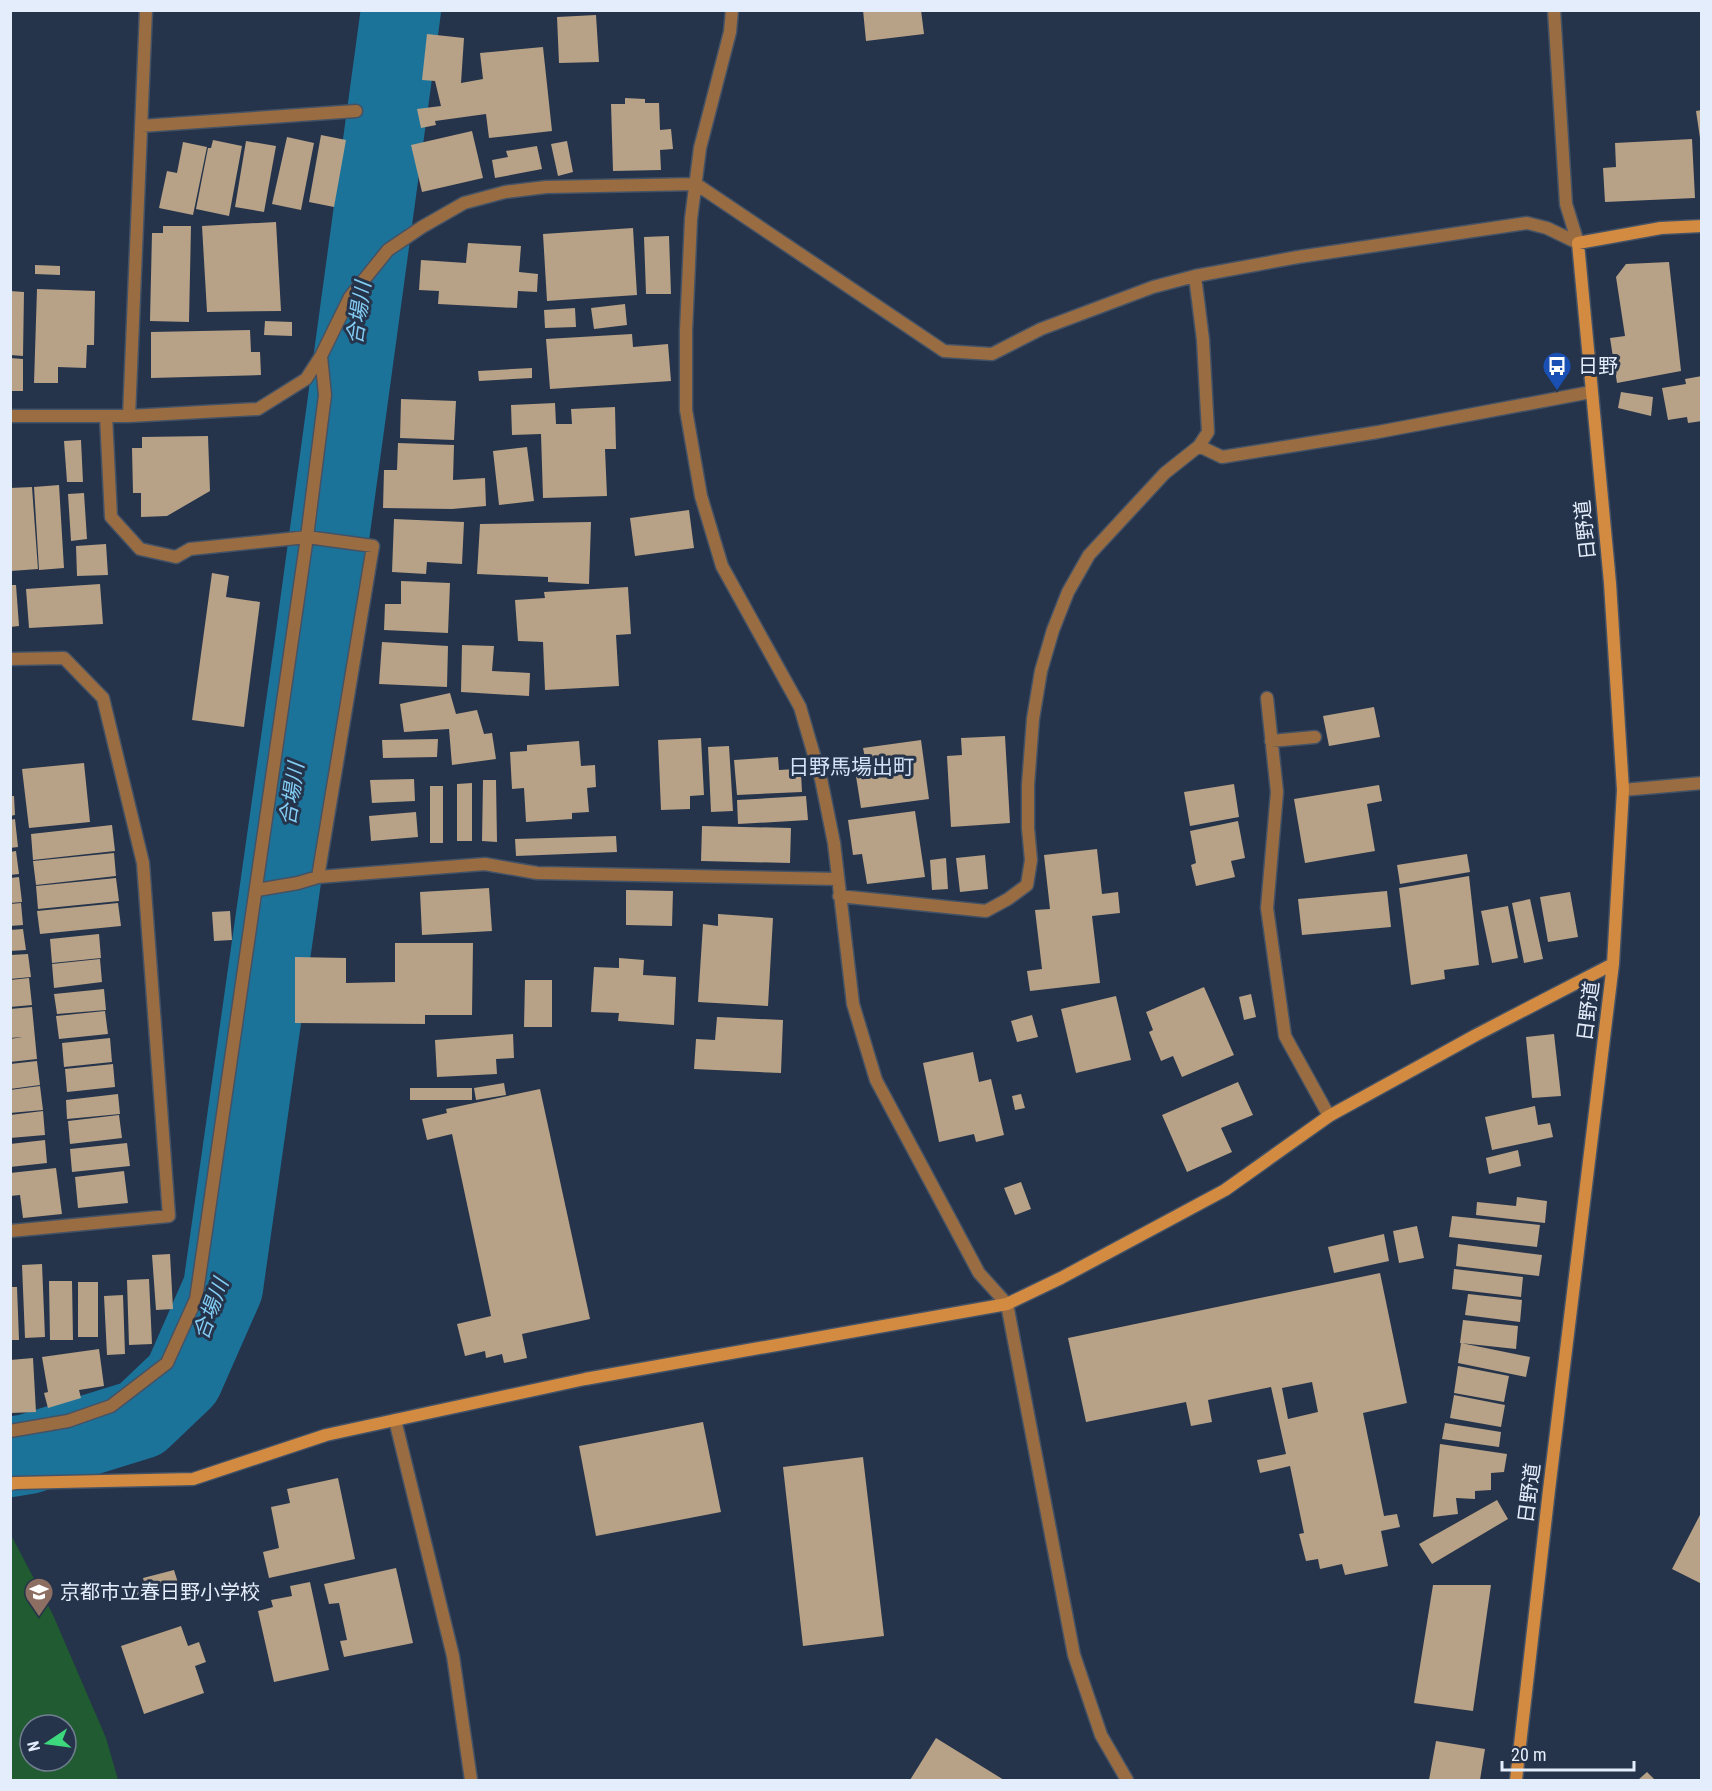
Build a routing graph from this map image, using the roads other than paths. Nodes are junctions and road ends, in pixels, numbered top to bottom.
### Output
1 (146, 10) edge
2 (732, 10) edge
3 (1554, 10) edge
4 (356, 111) dead end
5 (141, 126) junction
6 (696, 184) junction
7 (1701, 226) edge
8 (1578, 243) junction
9 (1195, 276) junction
10 (321, 356) junction
11 (1591, 392) junction
12 (10, 416) edge
13 (106, 416) junction
14 (129, 416) junction
15 (1199, 446) junction
16 (311, 538) junction
17 (10, 659) edge
18 (1267, 698) dead end
19 (1314, 737) dead end
20 (1271, 741) junction
21 (1701, 783) edge
22 (1623, 790) junction
23 (318, 877) junction
24 (838, 879) junction
25 (263, 889) junction
26 (839, 896) junction
27 (1613, 964) junction
28 (1329, 1116) junction
29 (10, 1231) edge
30 (1007, 1304) junction
31 (395, 1420) junction
32 (10, 1431) edge
33 (10, 1484) edge
34 (471, 1780) edge
35 (1127, 1780) edge
36 (1516, 1780) edge

1 - 5 street
2 - 6 street
3 - 8 street
4 - 5 street
5 - 14 street
6 - 9 street
6 - 10 street
6 - 24 street
7 - 8 street
8 - 9 street
8 - 11 street, 日野道
9 - 15 street
10 - 14 street
10 - 16 street
11 - 15 street
11 - 22 street, 日野道
12 - 13 street
13 - 14 street
13 - 16 street
15 - 26 street
16 - 23 street
16 - 25 street
17 - 29 street
18 - 20 street
19 - 20 street
20 - 28 street
21 - 22 street
22 - 27 street, 日野道
23 - 24 street
23 - 25 street
24 - 26 street
25 - 32 street
26 - 30 street
27 - 28 street
27 - 36 street, 日野道
28 - 30 street
30 - 31 street
30 - 35 street
31 - 33 street
31 - 34 street

